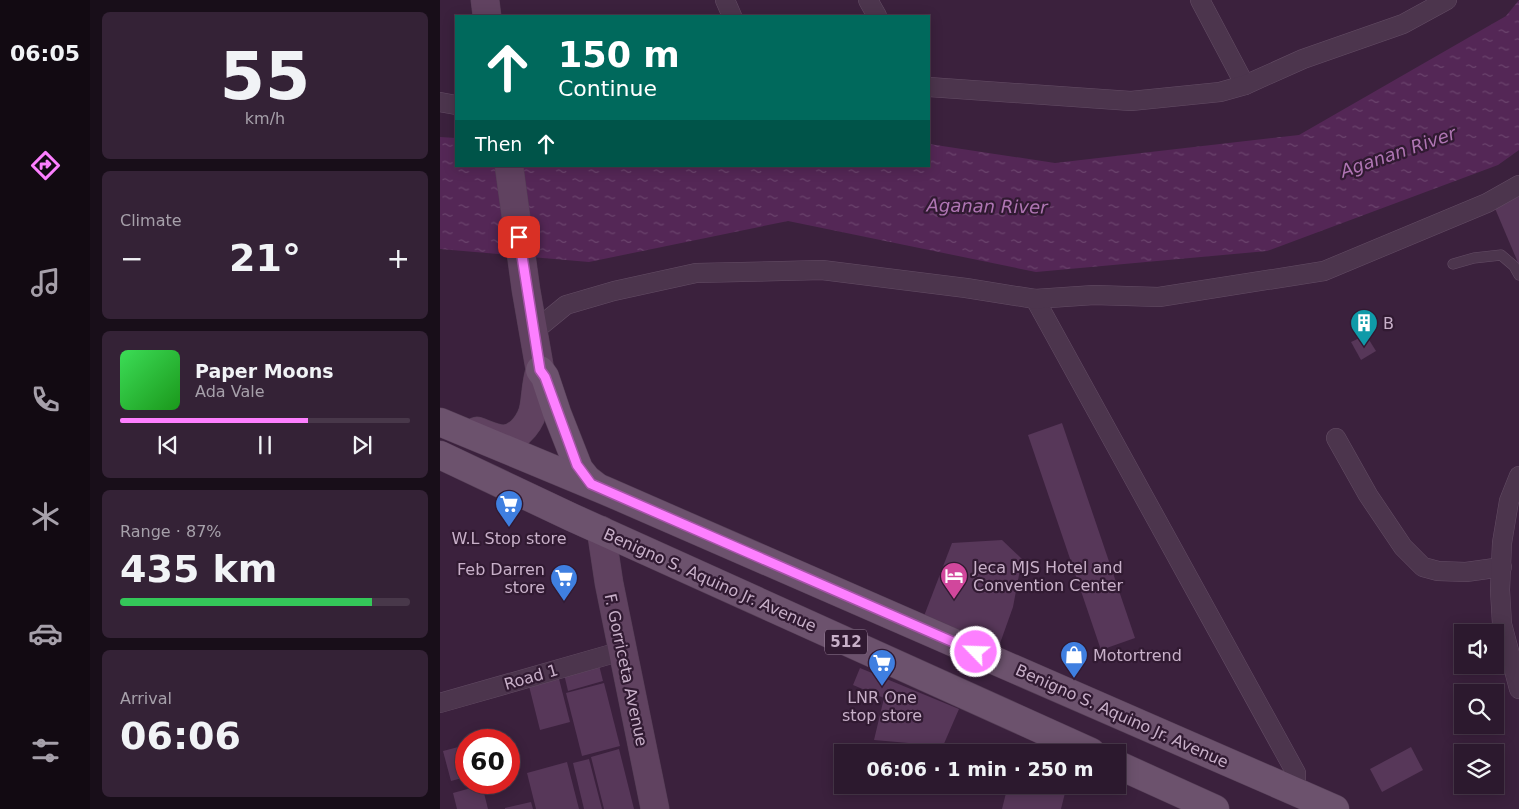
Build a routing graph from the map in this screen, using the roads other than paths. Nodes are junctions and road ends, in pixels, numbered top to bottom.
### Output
1 (485, 0) edge
2 (725, 0) edge
3 (868, 0) edge
4 (1200, 0) edge
5 (1447, 0) edge
6 (487, 15) edge
7 (732, 15) edge
8 (876, 15) edge
9 (1245, 85) junction
10 (930, 87) edge
11 (440, 102) edge
12 (455, 104) edge
13 (509, 167) edge
14 (1519, 185) edge
15 (1453, 264) dead end
16 (1519, 275) edge
17 (1035, 299) junction
18 (533, 332) junction
19 (540, 370) junction
20 (442, 423) edge
21 (1336, 438) dead end
22 (441, 454) edge
23 (1519, 476) edge
24 (606, 491) junction
25 (601, 530) junction
26 (637, 547) junction
27 (1502, 567) junction
28 (608, 582) junction
29 (958, 645) junction
30 (622, 651) junction
31 (938, 684) junction
32 (1519, 689) edge
33 (440, 704) edge
34 (1072, 744) edge
35 (1126, 769) edge
36 (1292, 790) junction
37 (655, 809) edge
38 (1215, 809) edge
39 (1335, 809) edge

1 - 6 main road
2 - 7 street
3 - 8 street
4 - 9 street
5 - 9 street
9 - 10 street
11 - 12 street
13 - 18 main road
14 - 17 street
15 - 16 lane
17 - 18 street
17 - 36 street
18 - 19 main road
19 - 20 main road
19 - 24 main road
20 - 24 main road, Benigno S. Aquino Jr. Avenue / 512
21 - 27 street
22 - 25 main road, Benigno S. Aquino Jr. Avenue / 512
23 - 27 street
24 - 29 main road, Benigno S. Aquino Jr. Avenue / 512
25 - 26 main road, Benigno S. Aquino Jr. Avenue / 512
25 - 28 main road, F. Gorriceta Avenue
26 - 28 main road
26 - 31 main road, Benigno S. Aquino Jr. Avenue / 512
27 - 32 street
28 - 30 main road, F. Gorriceta Avenue
29 - 31 main road
29 - 36 main road, Benigno S. Aquino Jr. Avenue / 512
30 - 33 street, Road 1
30 - 37 main road, F. Gorriceta Avenue
31 - 34 main road, Benigno S. Aquino Jr. Avenue / 512
35 - 38 main road
36 - 39 main road, Benigno S. Aquino Jr. Avenue / 512

